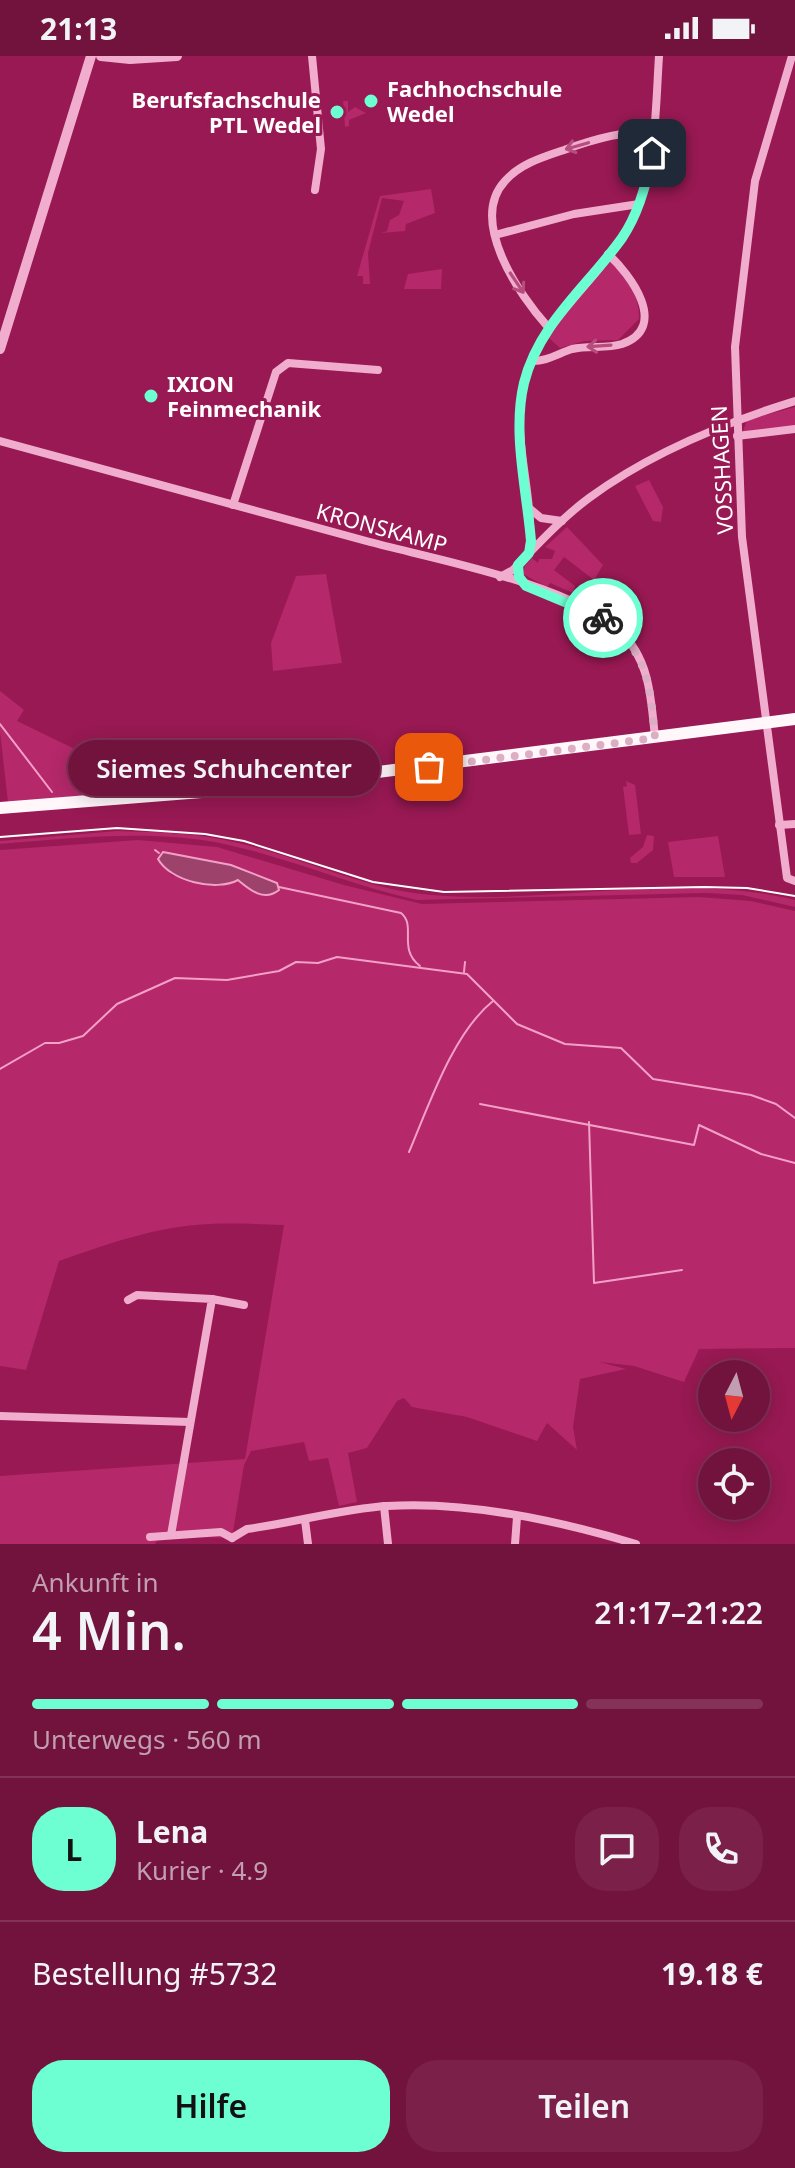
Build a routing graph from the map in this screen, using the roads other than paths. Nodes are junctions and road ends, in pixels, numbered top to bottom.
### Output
1 (91, 56) edge
2 (101, 56) edge
3 (177, 56) edge
4 (312, 56) edge
5 (659, 56) edge
6 (792, 56) edge
7 (654, 131) junction
8 (315, 190) dead end
9 (639, 204) junction
10 (495, 235) junction
11 (608, 254) junction
12 (548, 327) junction
13 (0, 349) edge
14 (531, 361) junction
15 (378, 370) dead end
16 (795, 401) edge
17 (736, 419) junction
18 (795, 429) edge
19 (737, 436) junction
20 (0, 441) edge
21 (233, 505) junction
22 (529, 508) junction
23 (562, 521) junction
24 (529, 553) junction
25 (518, 565) junction
26 (499, 577) junction
27 (526, 586) junction
28 (795, 719) edge
29 (765, 723) junction
30 (655, 738) junction
31 (0, 808) edge
32 (795, 824) edge
33 (779, 825) junction
34 (795, 881) edge
35 (212, 1299) junction
36 (128, 1300) dead end
37 (244, 1305) dead end
38 (0, 1416) edge
39 (190, 1422) junction
40 (384, 1506) junction
41 (517, 1517) junction
42 (305, 1520) junction
43 (171, 1535) junction
44 (150, 1537) dead end
45 (231, 1541) edge
46 (308, 1544) edge
47 (388, 1544) edge
48 (515, 1544) edge
49 (636, 1544) edge

1 - 13 street
2 - 3 street
4 - 8 street
5 - 7 street
6 - 17 street, VOSSHAGEN
7 - 9 street
7 -> 10 street
9 - 10 street
9 - 11 street
10 -> 12 street
11 - 12 street
11 -> 14 street
12 - 14 street
14 - 22 street
15 - 21 street
16 - 17 street
17 - 19 street, VOSSHAGEN
17 - 23 street
18 - 19 street
19 - 29 street, VOSSHAGEN
20 - 21 street, KRONSKAMP
21 - 26 street, KRONSKAMP
22 - 23 street
22 - 24 street
23 - 24 street
24 - 25 street
25 - 26 street
25 - 27 street
26 - 27 street, KRONSKAMP
27 - 30 street, KRONSKAMP
28 - 29 main road
29 - 30 main road
29 - 33 street, VOSSHAGEN
30 - 31 main road
32 - 33 street
33 - 34 street, VOSSHAGEN
35 - 36 street
35 - 37 street
35 - 39 street
38 - 39 street
39 - 43 street
40 - 41 street
40 - 42 street
40 - 47 street
41 - 48 street
41 - 49 street
42 - 45 street
42 - 46 street
43 - 44 street
43 - 45 street

